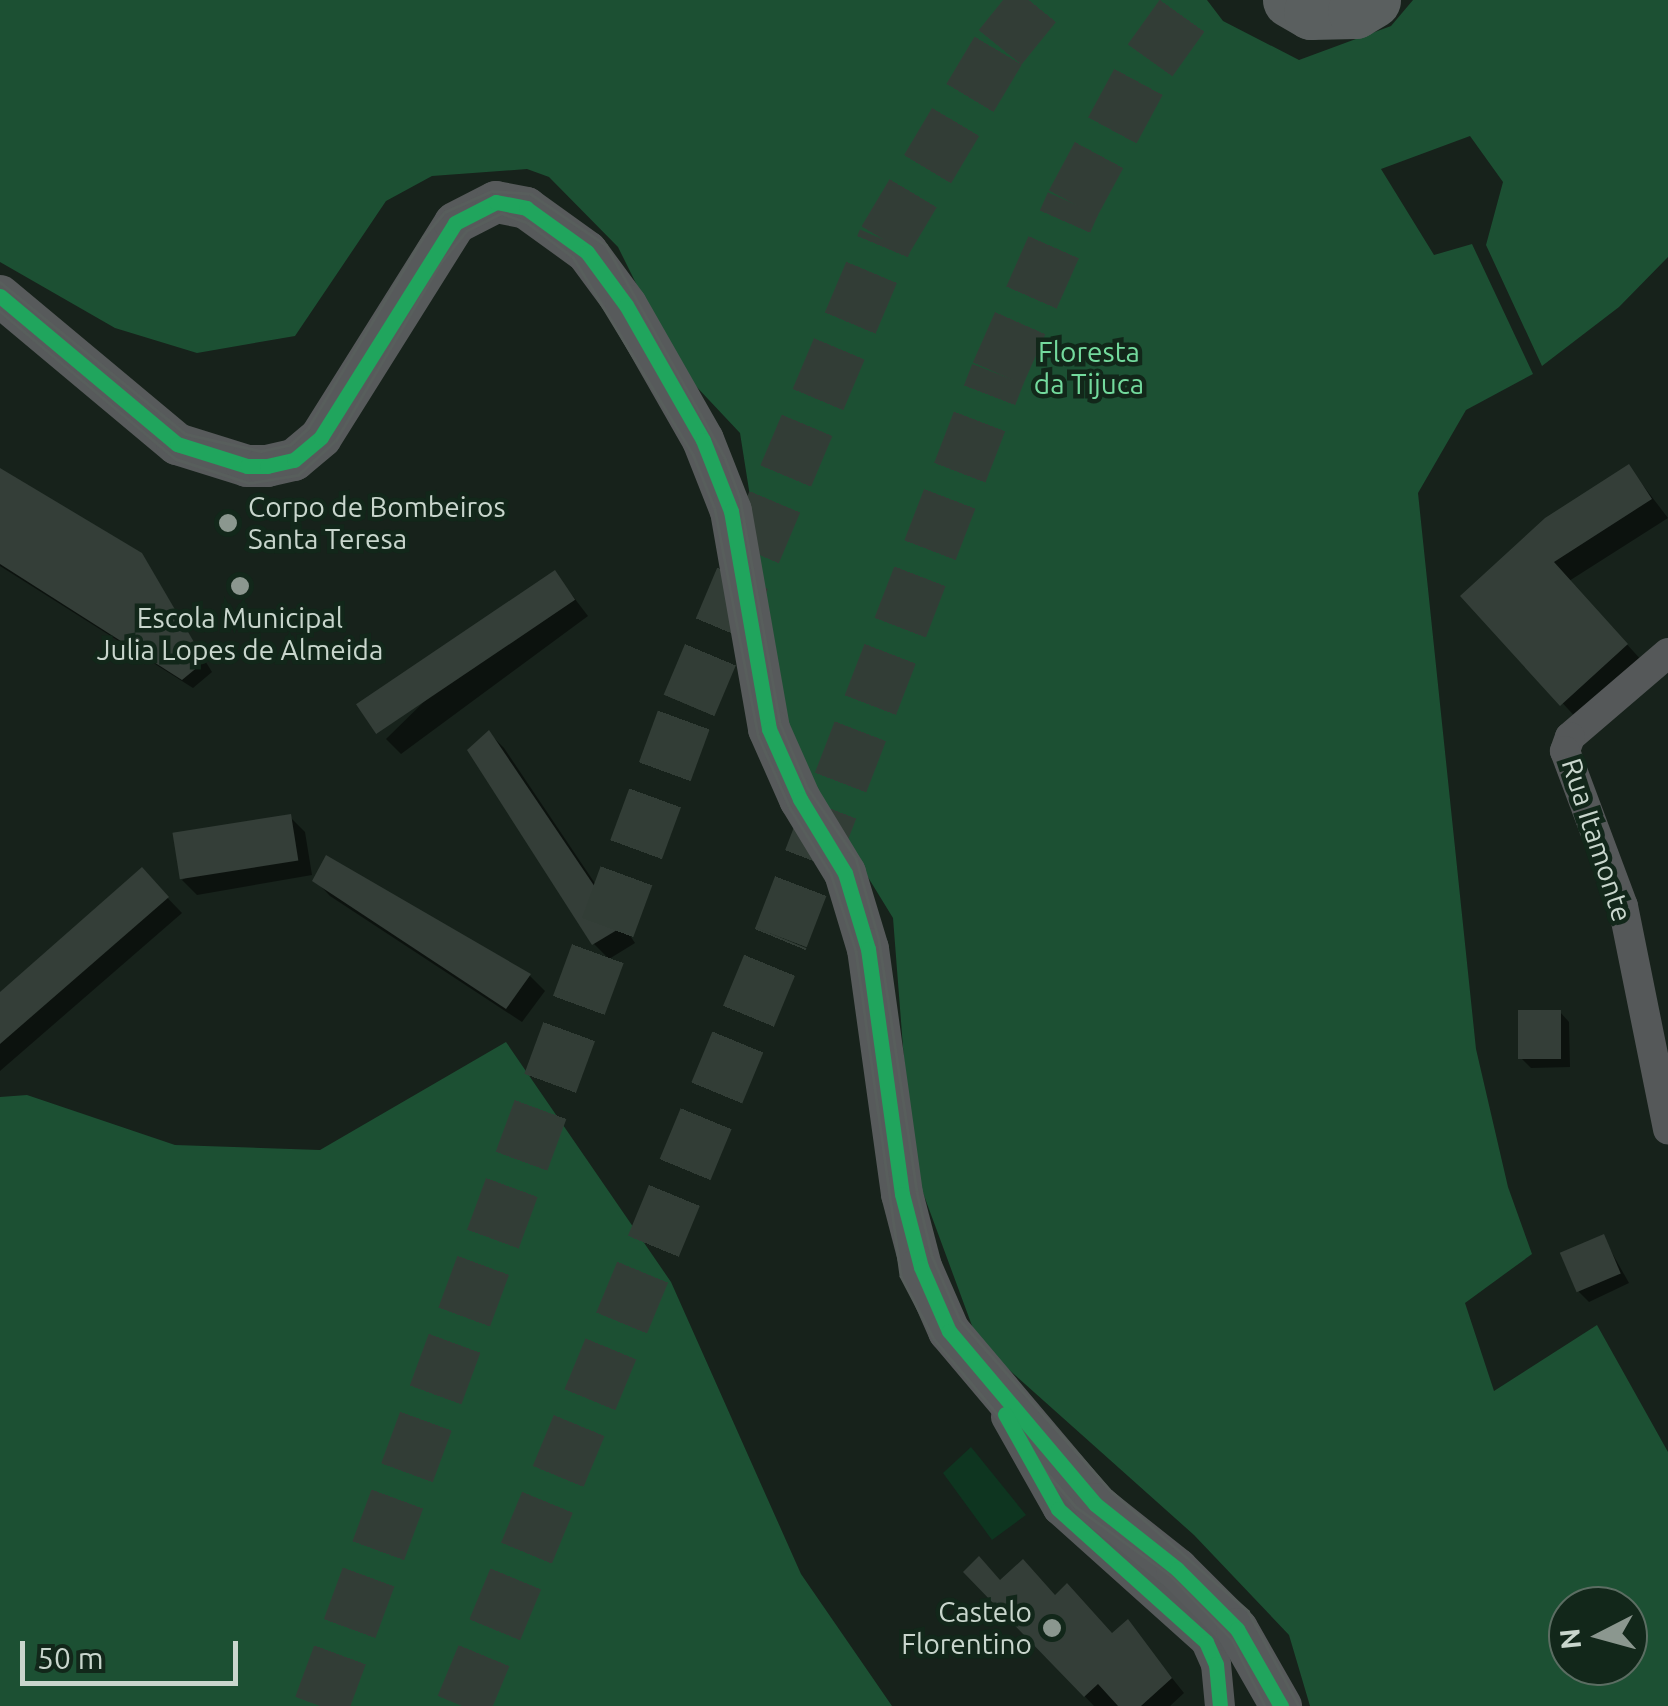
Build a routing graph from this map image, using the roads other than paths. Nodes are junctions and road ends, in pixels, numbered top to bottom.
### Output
1 (1290, 0) edge
2 (1373, 0) edge
3 (0, 296) edge
4 (1668, 653) edge
5 (1668, 1130) edge
6 (989, 1380) junction
7 (1220, 1706) edge
8 (1281, 1706) edge

1 - 2 highway
3 - 6 street
4 - 5 street, Rua Itamonte
6 - 7 street
6 - 8 street

